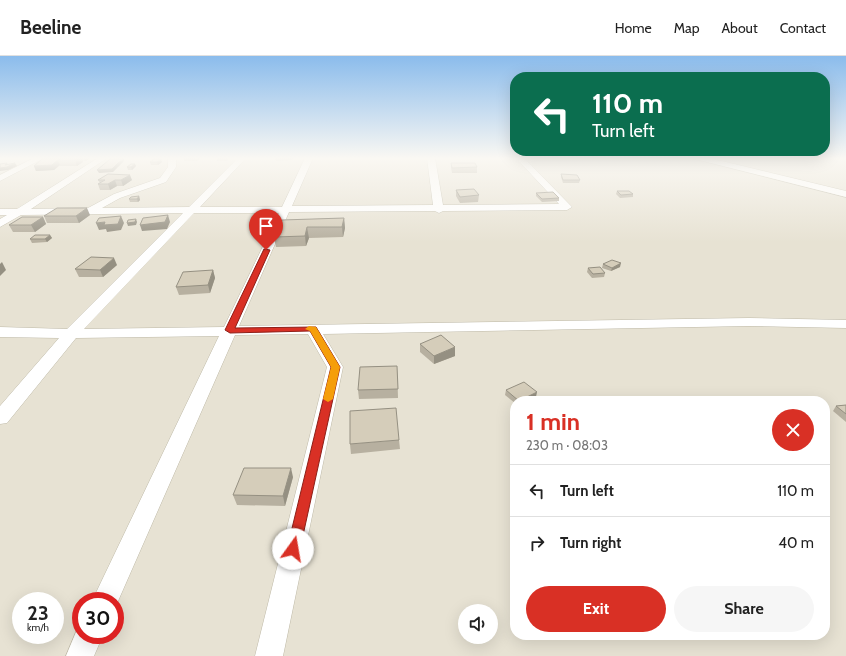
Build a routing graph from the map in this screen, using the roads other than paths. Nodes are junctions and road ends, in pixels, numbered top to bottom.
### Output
1 (59, 186) edge
2 (146, 186) edge
3 (215, 186) edge
4 (296, 186) edge
5 (435, 186) edge
6 (547, 186) edge
7 (814, 186) edge
8 (846, 194) edge
9 (439, 210) junction
10 (190, 211) junction
11 (285, 211) junction
12 (0, 212) edge
13 (18, 212) junction
14 (89, 212) junction
15 (0, 224) edge
16 (846, 324) edge
17 (313, 329) junction
18 (230, 330) junction
19 (0, 332) edge
20 (72, 333) junction
21 (0, 418) edge
22 (109, 592) edge
23 (85, 644) edge
24 (80, 656) edge
25 (269, 656) edge

1 - 13 street
2 - 14 street
3 - 10 street
4 - 11 street
5 - 9 street
6 - 9 street
7 - 8 street
9 - 11 street
10 - 11 street
10 - 14 street
10 - 20 street
11 - 18 street
12 - 13 street
13 - 14 street
13 - 15 street
16 - 17 street
17 - 18 street
17 - 25 street
18 - 20 street
18 - 22 street
19 - 20 street
20 - 21 street
23 - 24 street

